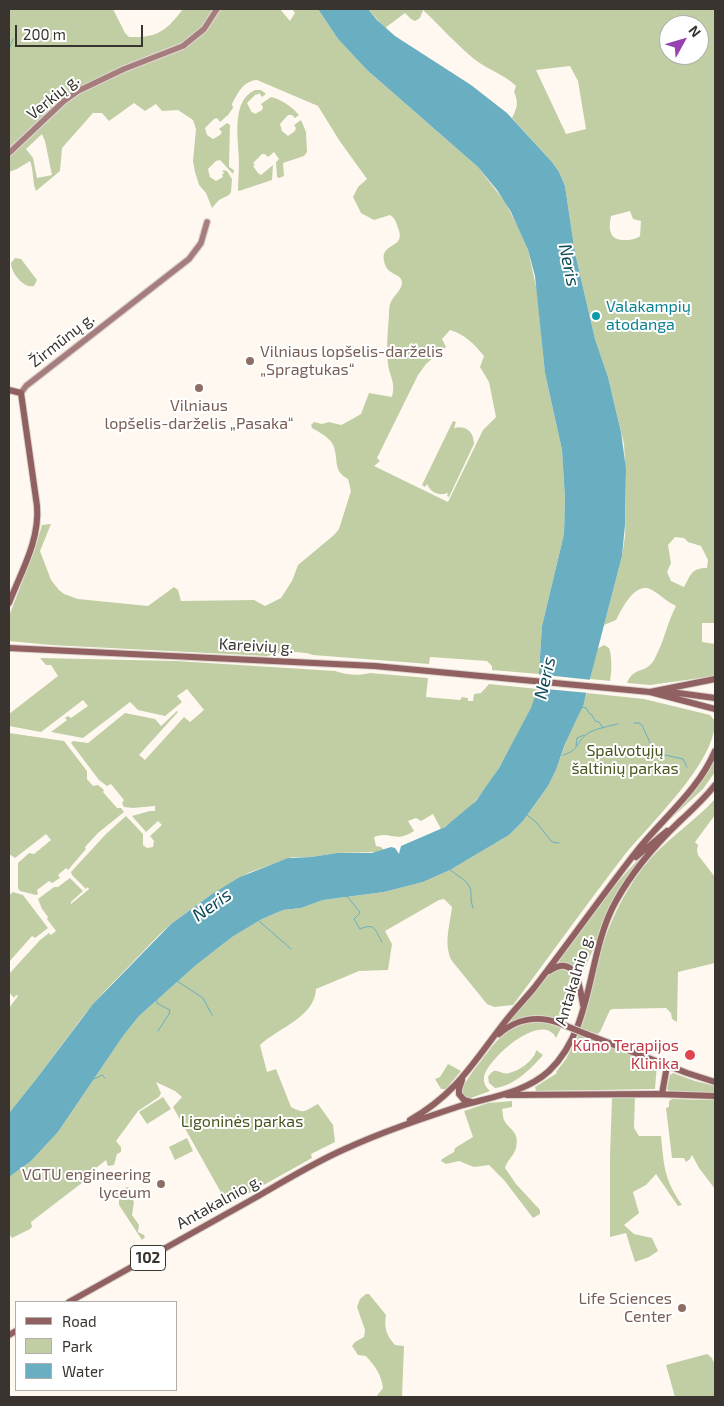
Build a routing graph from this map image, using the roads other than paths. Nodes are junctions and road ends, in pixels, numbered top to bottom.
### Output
1 (217, 9) edge
2 (9, 153) edge
3 (207, 222) dead end
4 (9, 390) edge
5 (21, 392) junction
6 (9, 603) edge
7 (9, 648) edge
8 (715, 679) edge
9 (650, 692) junction
10 (715, 698) edge
11 (715, 711) edge
12 (715, 751) edge
13 (715, 785) edge
14 (678, 823) junction
15 (619, 873) junction
16 (544, 974) junction
17 (584, 1006) junction
18 (494, 1038) junction
19 (667, 1066) junction
20 (465, 1075) junction
21 (715, 1082) edge
22 (662, 1094) junction
23 (503, 1095) junction
24 (715, 1096) edge
25 (474, 1102) junction
26 (386, 1132) junction
27 (71, 1301) edge

1 - 2 main road, Verkių g.
3 - 5 main road, Žirmūnų g.
4 - 5 main road
5 - 6 main road
7 - 9 main road, Kareivių g.
8 - 9 main road
9 - 10 main road
9 - 11 main road
12 - 15 main road, Antakalnio g.
13 - 14 main road, Antakalnio g.
14 - 15 main road
14 - 17 main road, Antakalnio g.
15 - 16 main road, Antakalnio g.
16 - 17 main road
16 - 18 main road, Antakalnio g.
17 - 23 main road, Antakalnio g.
18 - 19 main road, 102, bridge
18 - 20 main road, Antakalnio g. / 102
19 - 21 main road, 102
19 - 22 main road
20 - 25 main road
20 - 26 main road, Antakalnio g. / 102
22 - 23 main road
22 - 24 main road
23 - 25 main road, Antakalnio g. / 102
25 - 26 main road, Antakalnio g. / 102
26 - 27 main road, Antakalnio g. / 102

